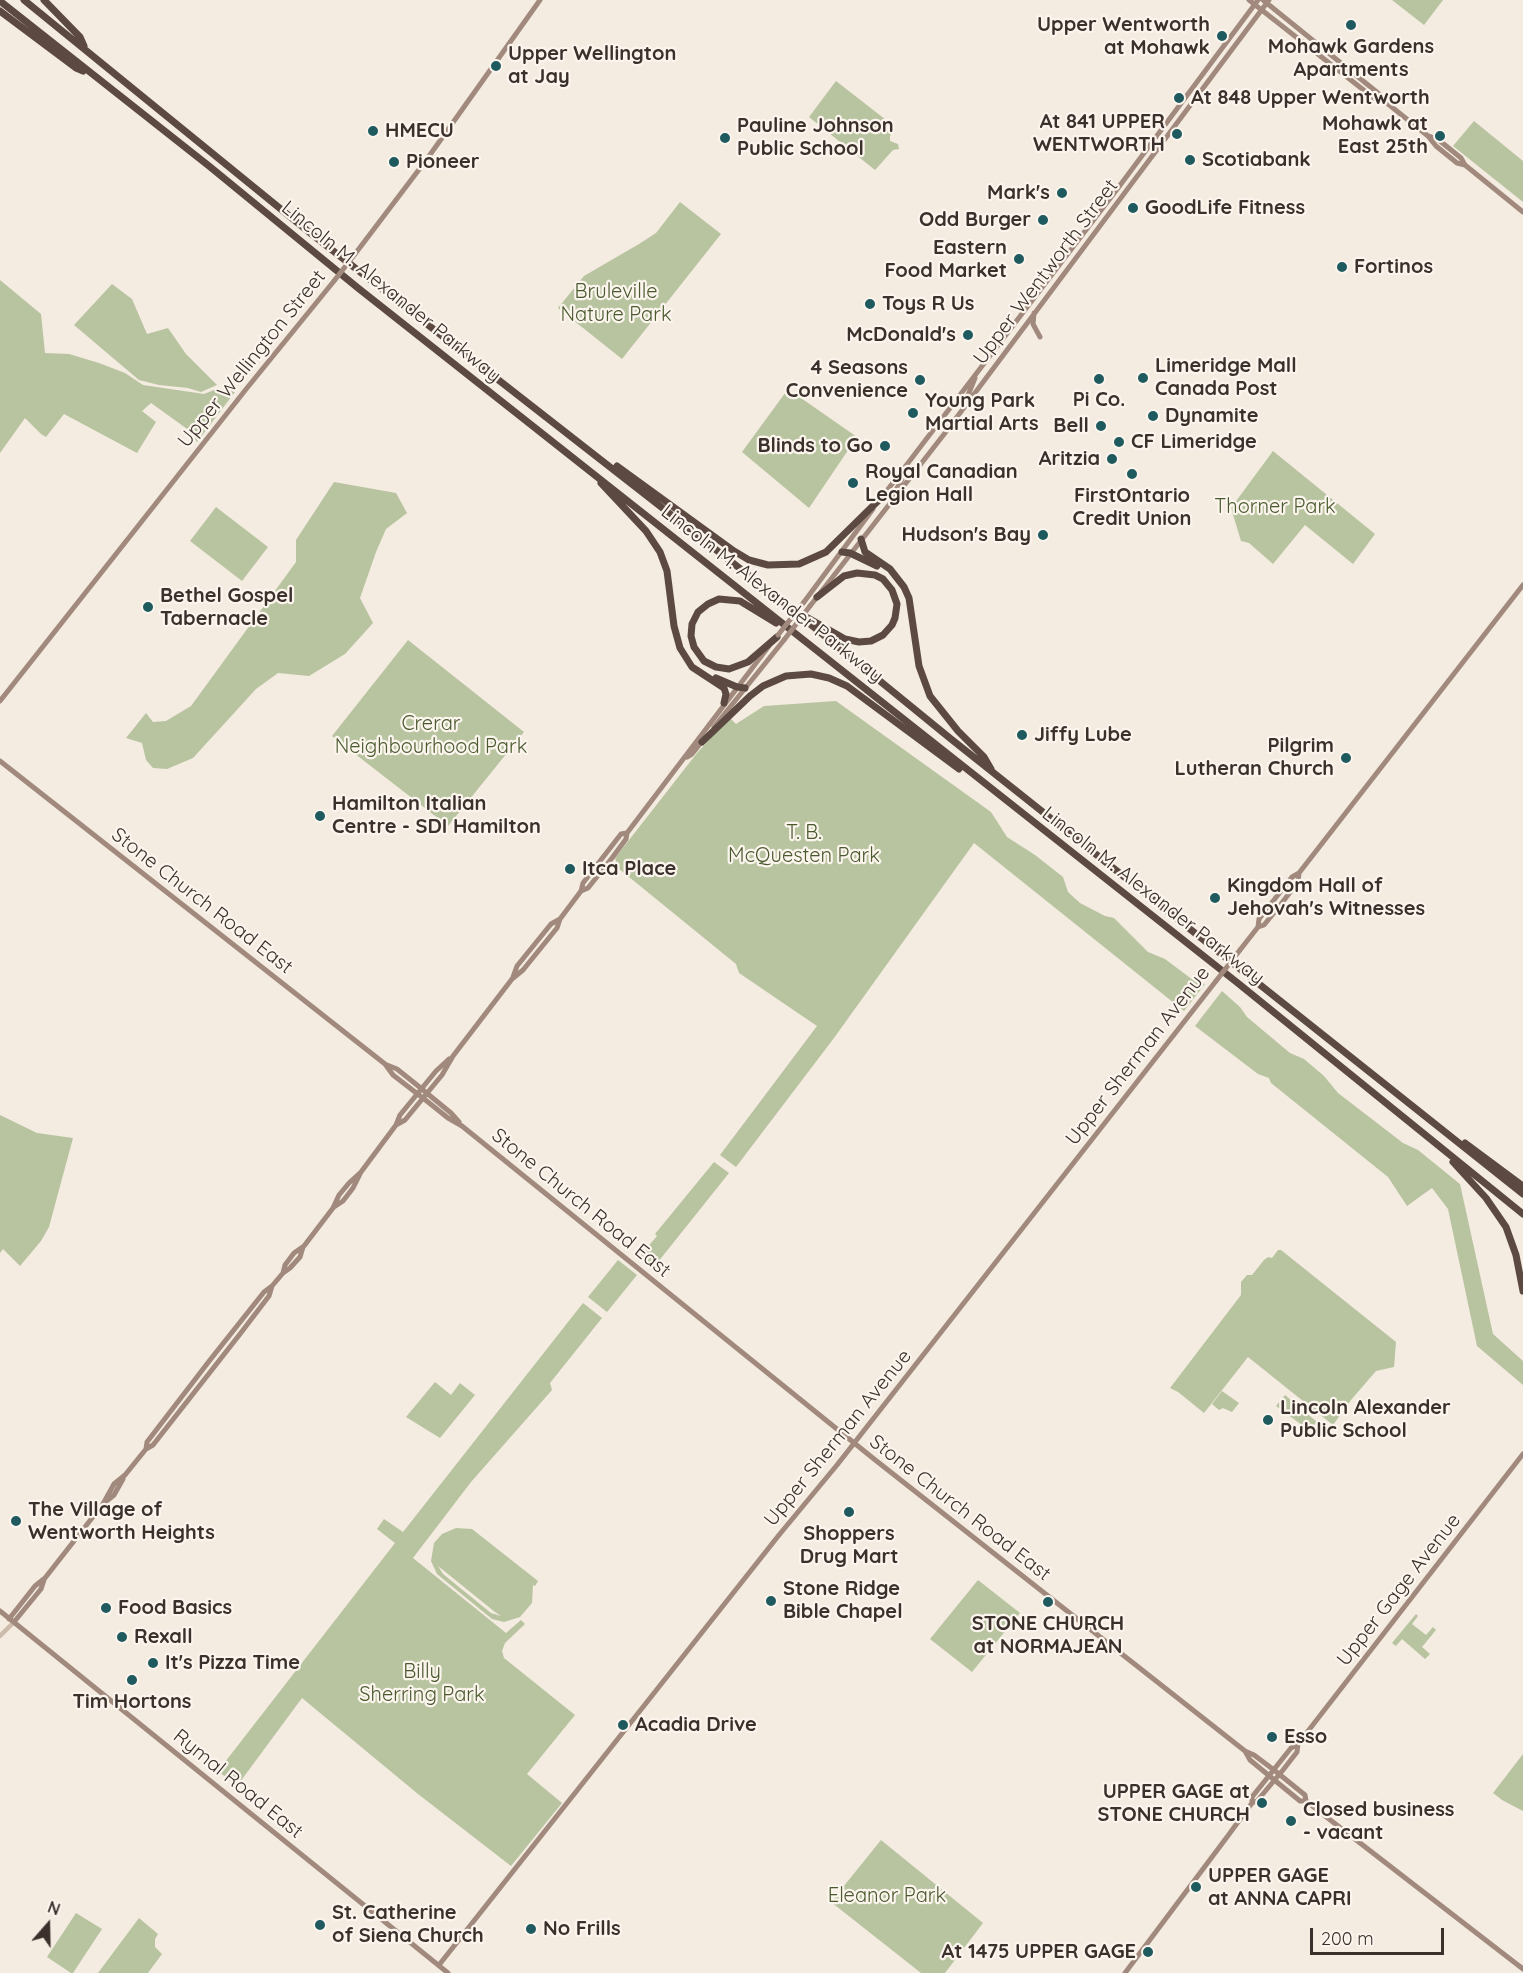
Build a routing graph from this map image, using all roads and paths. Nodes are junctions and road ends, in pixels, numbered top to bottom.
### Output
1 (24, 0) edge
2 (44, 0) edge
3 (540, 0) edge
4 (0, 1) edge
5 (1254, 1) edge
6 (1266, 1) edge
7 (1262, 10) junction
8 (0, 11) edge
9 (85, 49) junction
10 (92, 75) junction
11 (1388, 104) junction
12 (1523, 212) edge
13 (1034, 312) junction
14 (1040, 337) dead end
15 (977, 371) junction
16 (963, 408) junction
17 (577, 440) junction
18 (938, 441) junction
19 (919, 447) junction
20 (904, 467) junction
21 (596, 475) junction
22 (882, 498) junction
23 (890, 502) junction
24 (861, 539) junction
25 (846, 553) junction
26 (899, 581) junction
27 (1523, 585) edge
28 (817, 597) junction
29 (788, 606) junction
30 (780, 637) junction
31 (806, 640) junction
32 (680, 648) junction
33 (741, 688) junction
34 (0, 700) edge
35 (724, 703) junction
36 (702, 742) junction
37 (687, 757) junction
38 (0, 761) edge
39 (992, 771) junction
40 (1013, 806) junction
41 (453, 1056) junction
42 (420, 1091) junction
43 (425, 1096) junction
44 (396, 1125) junction
45 (1448, 1135) junction
46 (1446, 1153) junction
47 (1523, 1186) edge
48 (1523, 1194) edge
49 (1523, 1214) edge
50 (1523, 1291) edge
51 (854, 1444) junction
52 (1523, 1454) edge
53 (0, 1611) edge
54 (12, 1621) junction
55 (0, 1636) edge
56 (1245, 1751) junction
57 (1276, 1772) junction
58 (1272, 1778) junction
59 (1306, 1801) junction
60 (439, 1965) junction
61 (1523, 1969) edge
62 (448, 1973) edge
63 (1125, 1973) edge

1 - 9 highway, Lincoln M. Alexander Parkway
2 - 9 highway
3 - 34 main road, Upper Wellington Street, bridge
4 - 10 highway, Lincoln M. Alexander Parkway
5 - 7 main road
5 - 15 main road, Upper Wentworth Street
6 - 7 main road, Upper Wentworth Street
6 - 11 main road
7 - 11 main road
7 - 13 main road, Upper Wentworth Street
8 - 10 highway
9 - 17 highway, Lincoln M. Alexander Parkway
10 - 21 highway, Lincoln M. Alexander Parkway
11 - 12 main road
13 - 14 main road
13 - 16 main road, Upper Wentworth Street
15 - 16 main road
15 - 19 main road, Upper Wentworth Street
16 - 18 main road, Upper Wentworth Street
17 - 22 highway
17 - 29 highway, Lincoln M. Alexander Parkway
18 - 19 main road
18 - 23 main road, Upper Wentworth Street
19 - 20 main road, Upper Wentworth Street
20 - 22 main road, Upper Wentworth Street
20 - 23 main road
21 - 31 highway, Lincoln M. Alexander Parkway
21 - 32 highway
22 - 25 main road, Upper Wentworth Street
23 - 24 main road, Upper Wentworth Street
24 - 25 main road, Upper Wentworth Street
24 - 26 highway
25 - 26 highway
25 - 28 main road, Upper Wentworth Street
25 - 30 main road, Upper Wentworth Street, bridge
26 - 39 highway
27 - 51 main road, Upper Sherman Avenue, bridge
28 - 29 highway
28 - 30 main road, Upper Wentworth Street, bridge
29 - 39 highway, Lincoln M. Alexander Parkway
30 - 31 highway
30 - 33 main road, Upper Wentworth Street
31 - 40 highway, Lincoln M. Alexander Parkway
32 - 33 highway
32 - 35 highway
33 - 35 main road, Upper Wentworth Street
33 - 36 main road, Upper Wentworth Street
35 - 37 main road, Upper Wentworth Street
36 - 37 main road, Upper Wentworth Street
36 - 40 highway
37 - 41 main road, Upper Wentworth Street
38 - 42 main road, Stone Church Road East
39 - 45 highway, Lincoln M. Alexander Parkway
40 - 46 highway, Lincoln M. Alexander Parkway
41 - 42 main road, Upper Wentworth Street
41 - 43 main road, Upper Wentworth Street
42 - 43 main road, Stone Church Road East
42 - 44 main road, Upper Wentworth Street
43 - 44 main road, Upper Wentworth Street
43 - 51 main road, Stone Church Road East
44 - 54 main road, Upper Wentworth Street
45 - 47 highway
45 - 48 highway, Lincoln M. Alexander Parkway
46 - 49 highway, Lincoln M. Alexander Parkway
46 - 50 highway
51 - 56 main road, Stone Church Road East
51 - 60 main road, Upper Sherman Avenue
52 - 57 main road, Upper Gage Avenue
53 - 54 main road, Rymal Road East
54 - 55 street, Upper Wentworth Street
54 - 60 main road, Rymal Road East
56 - 57 main road, Stone Church Road East
56 - 58 main road, Stone Church Road East
57 - 58 main road, Upper Gage Avenue
57 - 59 main road, Stone Church Road East
58 - 59 main road, Stone Church Road East
58 - 63 main road, Upper Gage Avenue
59 - 61 main road, Stone Church Road East
60 - 62 main road, Rymal Road East

